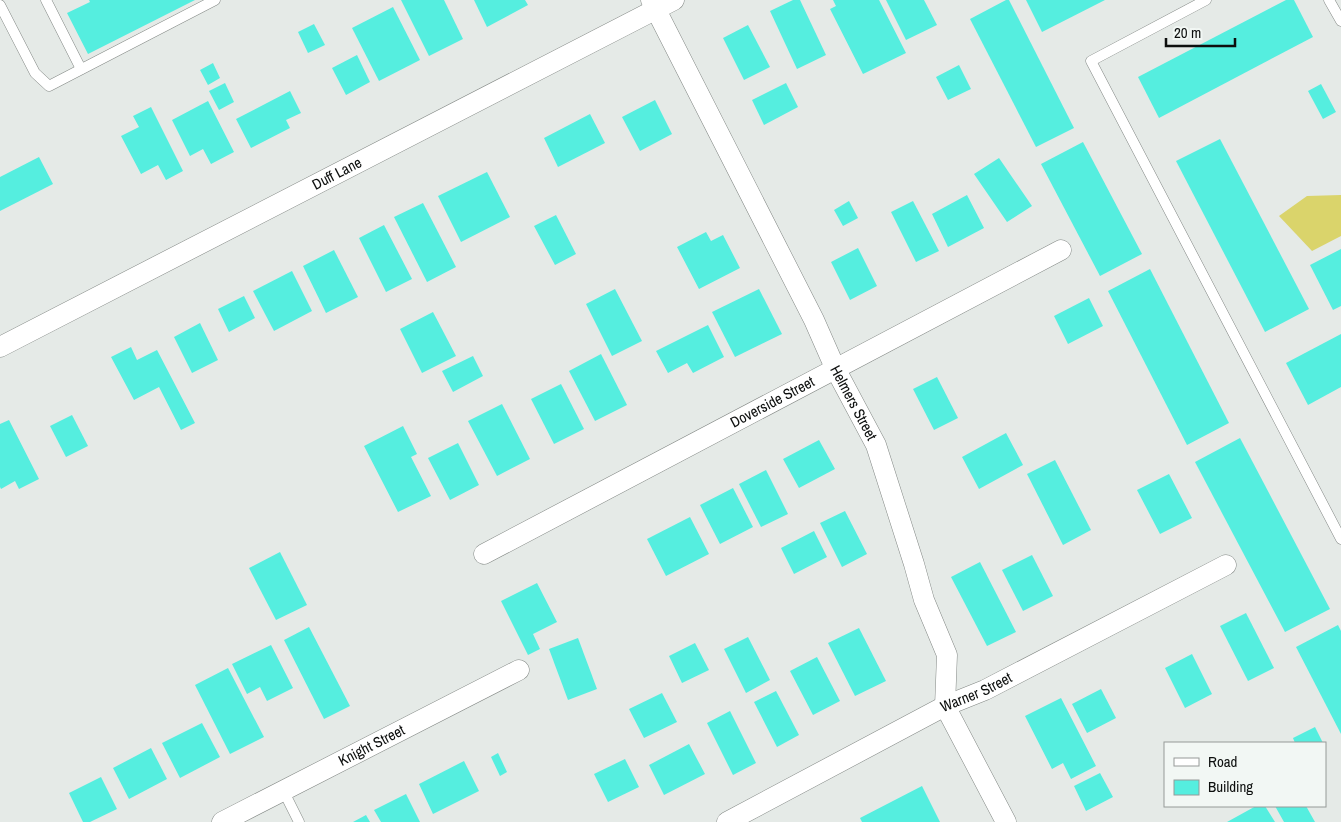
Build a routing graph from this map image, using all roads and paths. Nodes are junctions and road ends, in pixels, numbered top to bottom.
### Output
1 (46, 0) edge
2 (215, 0) edge
3 (674, 0) edge
4 (1206, 0) edge
5 (1330, 0) edge
6 (0, 5) edge
7 (653, 5) edge
8 (1341, 21) edge
9 (81, 69) junction
10 (1061, 250) dead end
11 (0, 347) edge
12 (836, 370) junction
13 (1341, 539) edge
14 (484, 554) dead end
15 (1226, 565) dead end
16 (519, 670) dead end
17 (945, 706) junction
18 (283, 790) junction
19 (222, 822) edge
20 (299, 822) edge
21 (727, 822) edge
22 (1006, 822) edge

1 - 9 lane
2 - 9 lane
3 - 7 street, Duff Lane
4 - 13 lane
5 - 8 lane
6 - 9 lane
7 - 11 street, Duff Lane
7 - 12 street, Helmers Street
10 - 12 street, Doverside Street
12 - 14 street, Doverside Street
12 - 17 street, Helmers Street
15 - 17 street, Warner Street
16 - 18 street, Knight Street
17 - 21 street, Warner Street
17 - 22 street, Helmers Street
18 - 19 street, Knight Street
18 - 20 lane

